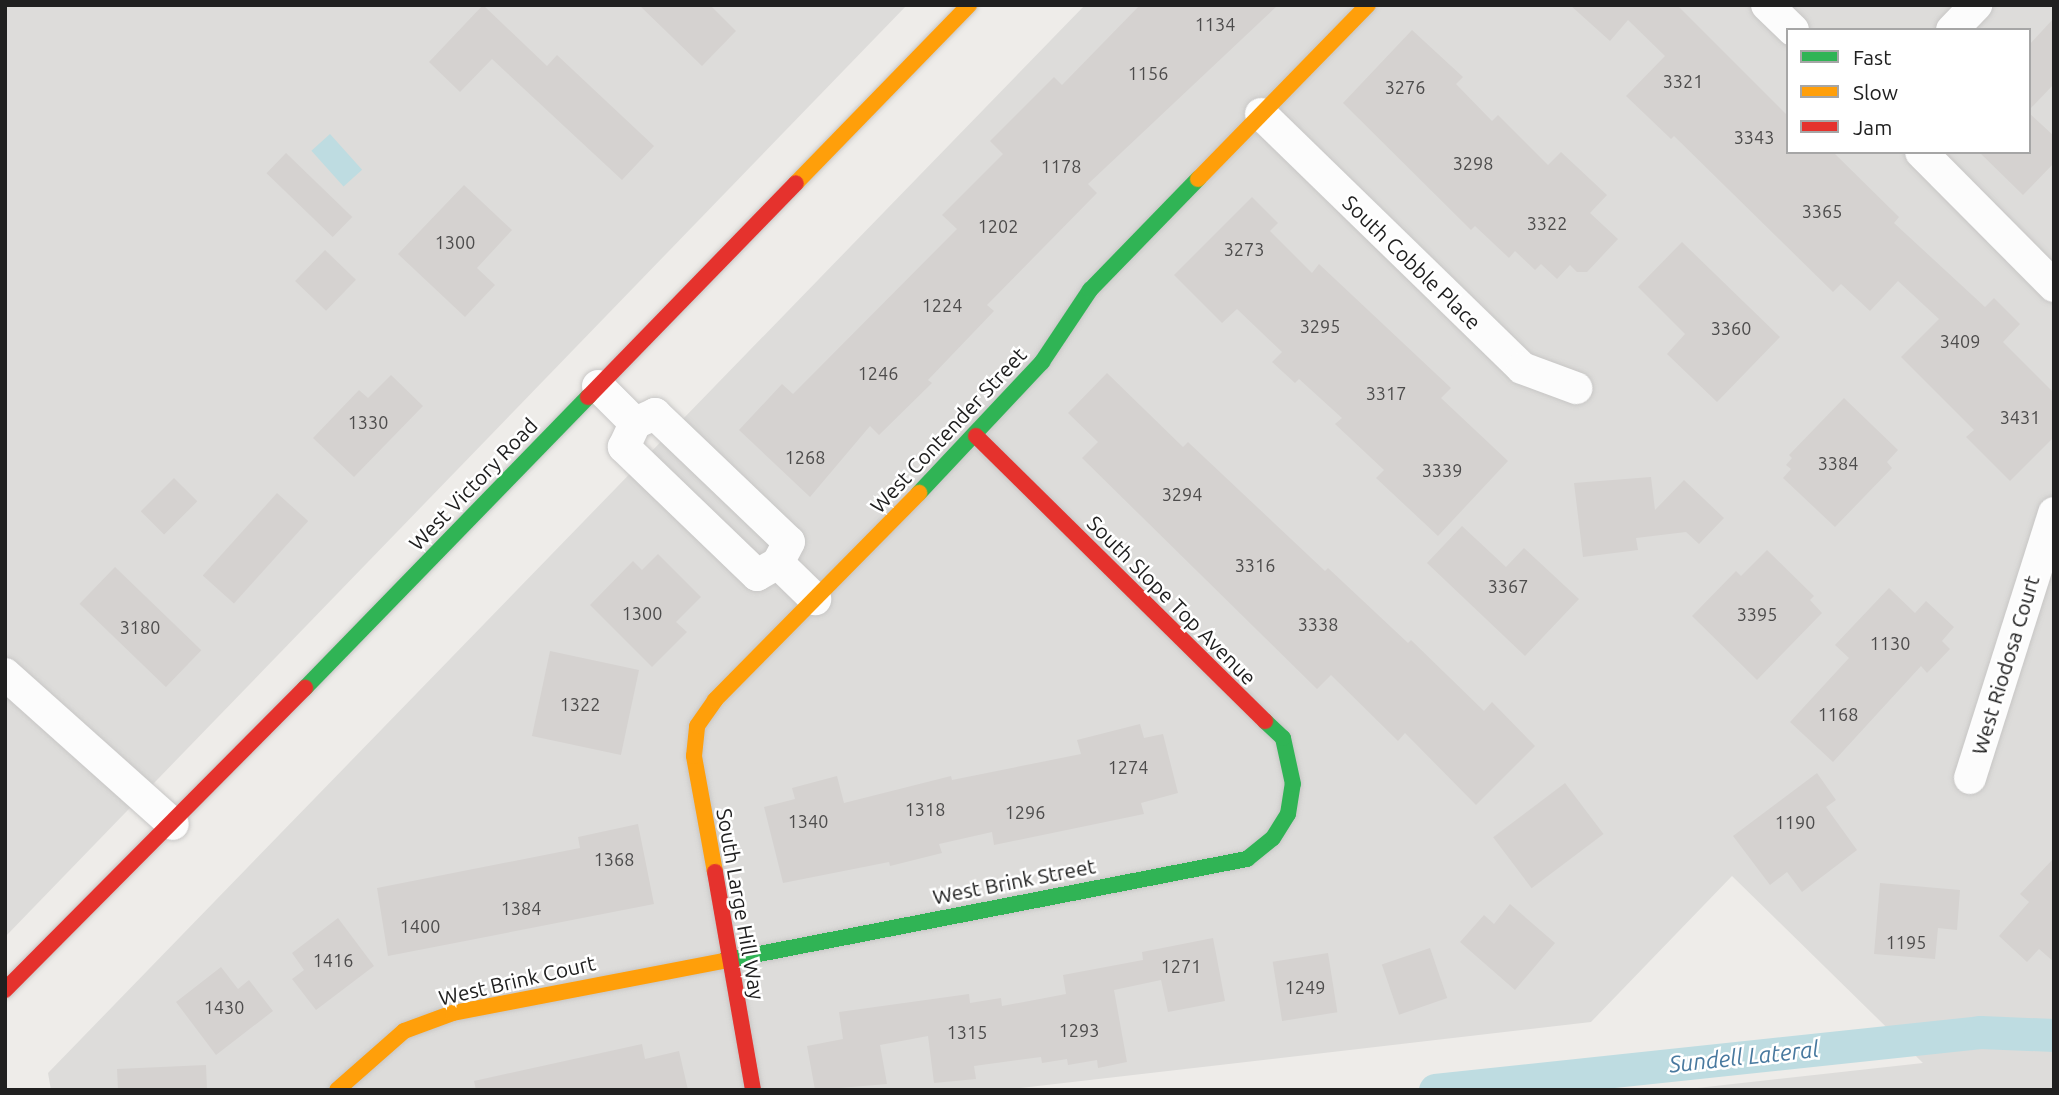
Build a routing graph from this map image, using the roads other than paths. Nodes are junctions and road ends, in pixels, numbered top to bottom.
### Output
1 (969, 5) edge
2 (1368, 5) edge
3 (1767, 5) edge
4 (1976, 5) edge
5 (1791, 28) edge
6 (1954, 28) edge
7 (1261, 114) junction
8 (1923, 154) edge
9 (2054, 286) edge
10 (598, 386) junction
11 (1576, 388) dead end
12 (635, 423) junction
13 (976, 436) junction
14 (2054, 513) edge
15 (778, 563) junction
16 (815, 599) junction
17 (5, 674) edge
18 (697, 726) joint
19 (1970, 778) dead end
20 (1288, 814) joint
21 (173, 824) junction
22 (729, 957) junction
23 (5, 990) edge
24 (337, 1090) edge
25 (753, 1090) edge

1 - 10 street, West Victory Road
2 - 7 street, West Contender Street
3 - 5 street
4 - 6 street
7 - 11 street, South Cobble Place
7 - 13 street, West Contender Street
8 - 9 street
10 - 12 street
10 - 21 street, West Victory Road
12 - 15 street
12 - 15 street
13 - 16 street, West Contender Street
13 - 20 street, South Slope Top Avenue
14 - 19 street, West Riodosa Court
15 - 16 street
16 - 18 street, West Contender Street
17 - 21 street
18 - 22 street, South Large Hill Way
20 - 22 street, West Brink Street
21 - 23 street, West Victory Road
22 - 24 street, West Brink Court
22 - 25 street, South Large Hill Way

